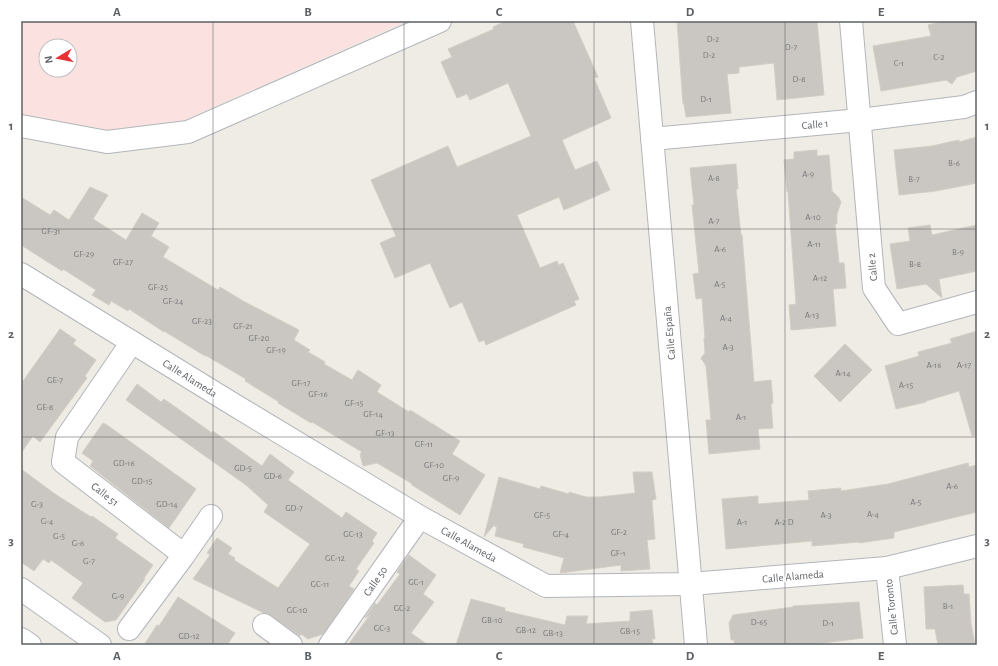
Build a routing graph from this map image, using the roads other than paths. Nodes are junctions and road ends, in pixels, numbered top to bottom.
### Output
1 (440, 21) edge
2 (642, 21) edge
3 (851, 21) edge
4 (977, 102) edge
5 (860, 120) junction
6 (21, 126) edge
7 (652, 139) junction
8 (21, 274) edge
9 (977, 302) edge
10 (132, 342) junction
11 (211, 516) dead end
12 (420, 517) junction
13 (977, 546) edge
14 (184, 555) junction
15 (887, 568) junction
16 (690, 584) junction
17 (21, 589) edge
18 (264, 625) dead end
19 (129, 629) dead end
20 (21, 639) edge
21 (30, 645) edge
22 (100, 645) edge
23 (291, 645) edge
24 (330, 645) edge
25 (696, 645) edge
26 (895, 645) edge

1 - 6 street
2 - 7 street, Calle España
3 - 5 street
4 - 5 street, Calle 1
5 - 7 street, Calle 1
5 - 9 street, Calle 2
7 - 16 street, Calle España
8 - 10 street, Calle Alameda
10 - 12 street, Calle Alameda
10 - 14 street, Calle 51
11 - 14 street
12 - 16 street, Calle Alameda
12 - 24 street, Calle 50
13 - 15 street, Calle Alameda
14 - 19 street
15 - 16 street, Calle Alameda
15 - 26 street, Calle Toronto
16 - 25 street, Calle España
17 - 22 street
18 - 23 street
20 - 21 street

